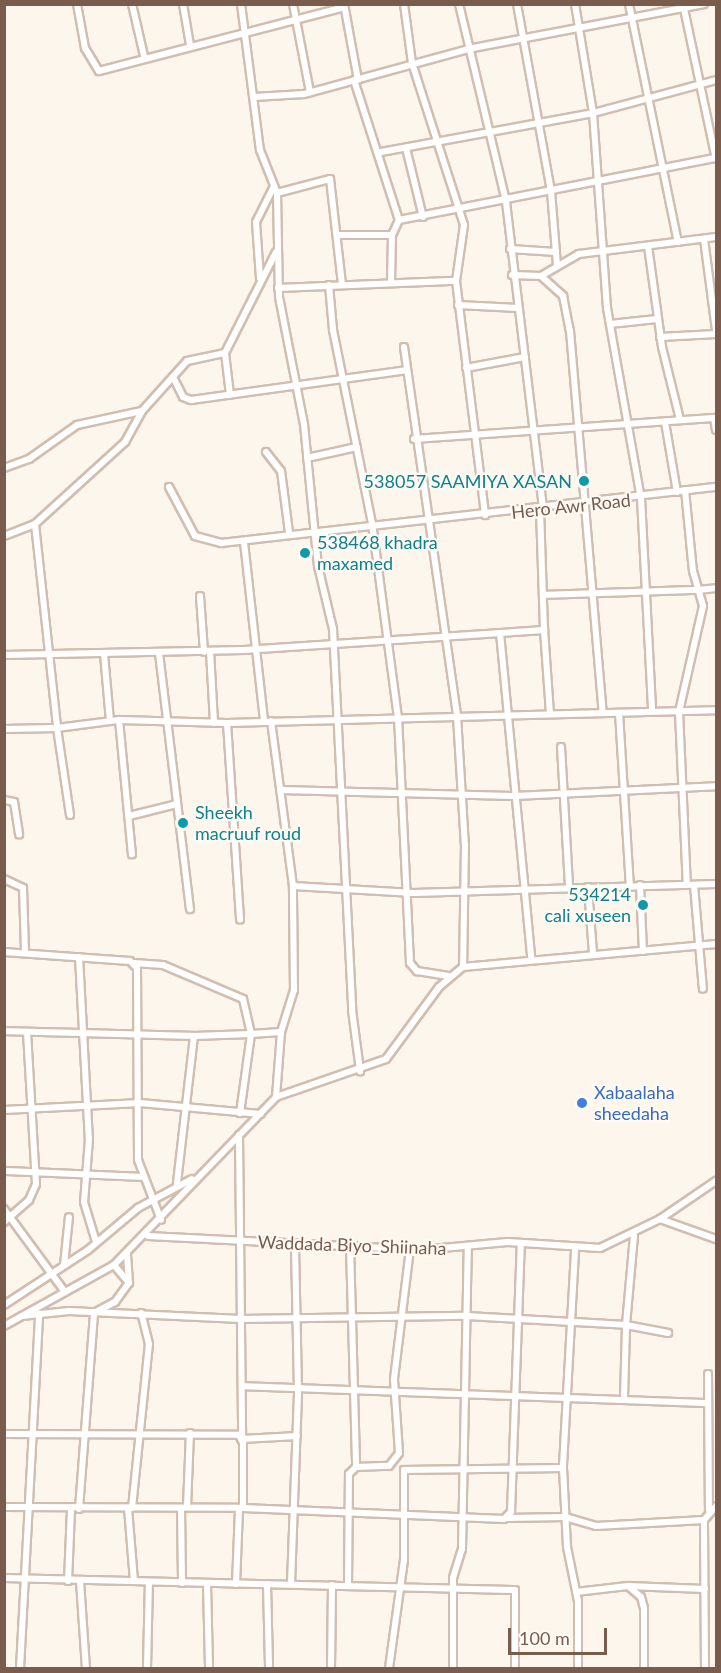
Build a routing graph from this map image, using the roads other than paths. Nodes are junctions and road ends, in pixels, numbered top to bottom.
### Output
1 (77, 4) edge
2 (132, 4) edge
3 (183, 4) edge
4 (241, 4) edge
5 (293, 4) edge
6 (404, 4) edge
7 (459, 4) edge
8 (516, 4) edge
9 (575, 4) edge
10 (629, 4) edge
11 (704, 4) edge
12 (344, 6) edge
13 (684, 7) edge
14 (632, 19) junction
15 (296, 21) junction
16 (580, 28) junction
17 (247, 34) junction
18 (523, 39) junction
19 (190, 45) junction
20 (468, 49) junction
21 (144, 56) junction
22 (412, 63) junction
23 (356, 80) junction
24 (717, 80) edge
25 (700, 86) junction
26 (310, 92) junction
27 (254, 97) junction
28 (649, 100) junction
29 (593, 113) junction
30 (540, 122) junction
31 (490, 131) junction
32 (440, 142) junction
33 (406, 148) junction
34 (381, 152) junction
35 (716, 159) edge
36 (663, 168) junction
37 (599, 180) junction
38 (276, 189) junction
39 (551, 191) junction
40 (506, 202) junction
41 (460, 212) junction
42 (423, 217) junction
43 (399, 220) junction
44 (339, 235) junction
45 (392, 235) junction
46 (717, 237) edge
47 (704, 239) junction
48 (678, 242) junction
49 (648, 246) junction
50 (510, 249) junction
51 (603, 250) junction
52 (277, 252) junction
53 (556, 252) junction
54 (556, 266) junction
55 (512, 275) junction
56 (541, 276) junction
57 (260, 279) junction
58 (391, 281) junction
59 (456, 281) junction
60 (342, 284) junction
61 (329, 285) junction
62 (278, 288) junction
63 (458, 305) junction
64 (518, 308) junction
65 (657, 319) junction
66 (610, 324) junction
67 (717, 332) edge
68 (660, 337) junction
69 (404, 347) dead end
70 (225, 353) junction
71 (525, 357) junction
72 (466, 368) junction
73 (406, 370) junction
74 (173, 377) junction
75 (344, 382) junction
76 (296, 388) junction
77 (230, 395) junction
78 (142, 411) junction
79 (715, 418) edge
80 (680, 420) junction
81 (665, 422) junction
82 (629, 424) junction
83 (576, 426) junction
84 (531, 428) junction
85 (717, 430) edge
86 (475, 432) junction
87 (414, 440) junction
88 (357, 447) junction
89 (266, 452) dead end
90 (307, 458) junction
91 (4, 468) edge
92 (169, 487) dead end
93 (717, 487) edge
94 (686, 490) junction
95 (677, 492) junction
96 (641, 498) junction
97 (588, 504) junction
98 (542, 508) junction
99 (485, 515) junction
100 (426, 520) junction
101 (34, 524) junction
102 (372, 524) junction
103 (315, 532) junction
104 (290, 533) junction
105 (4, 536) edge
106 (244, 543) junction
107 (717, 588) edge
108 (647, 590) junction
109 (698, 590) junction
110 (592, 594) junction
111 (544, 595) junction
112 (200, 596) dead end
113 (544, 630) junction
114 (500, 633) junction
115 (445, 634) junction
116 (388, 638) junction
117 (333, 640) junction
118 (256, 649) junction
119 (207, 651) junction
120 (159, 653) junction
121 (104, 654) junction
122 (4, 655) edge
123 (50, 656) junction
124 (717, 710) edge
125 (652, 711) junction
126 (679, 712) junction
127 (505, 713) junction
128 (550, 713) junction
129 (603, 713) junction
130 (619, 713) junction
131 (457, 716) junction
132 (340, 717) junction
133 (398, 717) junction
134 (119, 720) junction
135 (165, 720) junction
136 (110, 721) junction
137 (267, 721) junction
138 (214, 723) junction
139 (227, 723) junction
140 (57, 728) junction
141 (4, 729) edge
142 (561, 747) dead end
143 (679, 786) junction
144 (717, 786) edge
145 (627, 789) junction
146 (281, 790) junction
147 (345, 792) junction
148 (403, 792) junction
149 (566, 793) junction
150 (462, 794) junction
151 (515, 796) junction
152 (4, 800) edge
153 (177, 804) junction
154 (70, 815) dead end
155 (129, 816) junction
156 (19, 834) dead end
157 (132, 854) dead end
158 (4, 879) edge
159 (717, 884) edge
160 (640, 885) junction
161 (691, 885) junction
162 (293, 886) junction
163 (630, 886) junction
164 (569, 887) junction
165 (588, 887) junction
166 (524, 890) junction
167 (464, 892) junction
168 (349, 893) junction
169 (410, 893) junction
170 (190, 909) dead end
171 (240, 920) dead end
172 (717, 944) edge
173 (698, 946) junction
174 (644, 951) junction
175 (4, 952) edge
176 (26, 953) junction
177 (592, 953) junction
178 (79, 957) junction
179 (531, 957) junction
180 (134, 963) junction
181 (463, 967) junction
182 (449, 976) junction
183 (703, 989) dead end
184 (4, 1031) edge
185 (27, 1032) junction
186 (281, 1032) junction
187 (82, 1033) junction
188 (137, 1033) junction
189 (251, 1034) junction
190 (194, 1036) junction
191 (360, 1071) junction
192 (276, 1098) junction
193 (86, 1103) junction
194 (140, 1103) junction
195 (189, 1108) junction
196 (4, 1110) edge
197 (28, 1110) junction
198 (240, 1113) junction
199 (260, 1114) junction
200 (239, 1135) junction
201 (4, 1171) edge
202 (34, 1175) junction
203 (86, 1177) junction
204 (141, 1177) junction
205 (194, 1179) junction
206 (717, 1181) edge
207 (177, 1184) junction
208 (153, 1199) junction
209 (4, 1209) edge
210 (69, 1217) dead end
211 (660, 1219) junction
212 (8, 1220) edge
213 (161, 1220) junction
214 (633, 1234) junction
215 (148, 1236) junction
216 (717, 1239) edge
217 (96, 1242) junction
218 (242, 1242) junction
219 (295, 1244) junction
220 (521, 1244) junction
221 (350, 1246) junction
222 (468, 1246) junction
223 (410, 1250) junction
224 (575, 1251) junction
225 (127, 1253) junction
226 (64, 1265) junction
227 (114, 1265) junction
228 (51, 1272) junction
229 (129, 1283) junction
230 (64, 1293) junction
231 (4, 1305) edge
232 (94, 1313) junction
233 (141, 1313) junction
234 (39, 1314) junction
235 (297, 1314) junction
236 (351, 1314) junction
237 (467, 1316) junction
238 (19, 1317) junction
239 (405, 1318) junction
240 (241, 1319) junction
241 (520, 1322) junction
242 (572, 1322) junction
243 (626, 1325) junction
244 (4, 1326) edge
245 (668, 1334) dead end
246 (708, 1374) dead end
247 (242, 1386) junction
248 (298, 1390) junction
249 (394, 1390) junction
250 (352, 1392) junction
251 (570, 1395) junction
252 (464, 1397) junction
253 (515, 1397) junction
254 (624, 1398) junction
255 (708, 1403) junction
256 (85, 1430) junction
257 (136, 1432) junction
258 (31, 1433) junction
259 (190, 1433) junction
260 (4, 1434) edge
261 (297, 1436) junction
262 (242, 1439) junction
263 (356, 1467) junction
264 (563, 1468) junction
265 (513, 1469) junction
266 (464, 1470) junction
267 (717, 1506) edge
268 (4, 1507) edge
269 (184, 1507) junction
270 (31, 1508) junction
271 (130, 1508) junction
272 (241, 1508) junction
273 (71, 1509) junction
274 (79, 1509) junction
275 (294, 1510) junction
276 (709, 1510) junction
277 (349, 1512) junction
278 (401, 1515) junction
279 (565, 1517) junction
280 (462, 1518) junction
281 (505, 1518) junction
282 (704, 1520) junction
283 (4, 1578) edge
284 (21, 1579) junction
285 (68, 1581) junction
286 (80, 1581) junction
287 (134, 1581) junction
288 (149, 1582) junction
289 (183, 1583) junction
290 (207, 1584) junction
291 (236, 1584) junction
292 (267, 1584) junction
293 (291, 1584) junction
294 (332, 1585) junction
295 (348, 1585) junction
296 (397, 1586) junction
297 (628, 1586) junction
298 (453, 1587) junction
299 (705, 1589) junction
300 (576, 1592) junction
301 (20, 1668) edge
302 (86, 1668) edge
303 (147, 1668) edge
304 (208, 1668) edge
305 (269, 1668) edge
306 (331, 1668) edge
307 (389, 1668) edge
308 (453, 1668) edge
309 (515, 1668) edge
310 (578, 1668) edge
311 (644, 1668) edge
312 (705, 1668) edge

1 - 21 street
2 - 21 street
3 - 19 street
4 - 17 street
5 - 15 street
6 - 22 street
7 - 20 street
8 - 18 street
9 - 16 street
10 - 14 street
11 - 13 street
12 - 15 street
12 - 23 street
13 - 14 street
13 - 25 street
14 - 16 street
14 - 28 street
15 - 17 street
15 - 26 street
16 - 18 street
16 - 29 street
17 - 19 street
17 - 27 street
18 - 20 street
18 - 30 street
19 - 21 street
20 - 22 street
20 - 31 street
22 - 23 street
22 - 32 street
23 - 26 street
23 - 34 street
24 - 25 street
25 - 28 street
25 - 35 street
26 - 27 street
27 - 38 street
28 - 29 street
28 - 36 street
29 - 30 street
29 - 37 street
30 - 31 street
30 - 39 street
31 - 32 street
31 - 40 street
32 - 33 street
32 - 41 street
33 - 34 street
33 - 42 street
34 - 43 street
35 - 36 street
36 - 37 street
36 - 48 street
37 - 39 street
37 - 51 street
38 - 44 street
38 - 52 street
38 - 57 street
39 - 40 street
39 - 53 street
40 - 41 street
40 - 50 street
41 - 42 street
41 - 59 street
42 - 43 street
43 - 45 street
44 - 45 street
44 - 60 street
45 - 58 street
46 - 47 street
47 - 48 street
47 - 67 street
48 - 49 street
49 - 51 street
49 - 65 street
50 - 53 street
50 - 55 street
51 - 54 street
51 - 66 street
52 - 57 street
52 - 62 street
53 - 54 street
54 - 56 street
55 - 56 street
55 - 64 street
56 - 83 street
57 - 70 street
58 - 59 street
58 - 60 street
59 - 63 street
60 - 61 street
61 - 62 street
61 - 75 street
62 - 76 street
63 - 64 street
63 - 72 street
64 - 71 street
65 - 66 street
65 - 68 street
66 - 82 street
67 - 68 street
68 - 80 street
69 - 73 street
70 - 74 street
70 - 77 street
71 - 72 street
71 - 84 street
72 - 86 street
73 - 75 street
73 - 87 street
74 - 77 street
74 - 78 street
75 - 76 street
75 - 88 street
76 - 77 street
76 - 90 street
78 - 91 street
78 - 101 street
79 - 80 street
79 - 85 street
80 - 81 street
81 - 82 street
81 - 95 street
82 - 83 street
82 - 96 street
83 - 84 street
83 - 97 street
84 - 86 street
84 - 98 street
86 - 87 street
86 - 99 street
87 - 100 street
88 - 90 street
88 - 102 street
89 - 104 street
90 - 103 street
92 - 106 street, Hero Awr Road
93 - 94 street, Hero Awr Road
94 - 95 street, Hero Awr Road
94 - 109 street
95 - 96 street, Hero Awr Road
96 - 97 street, Hero Awr Road
96 - 108 street
97 - 98 street, Hero Awr Road
97 - 110 street
98 - 99 street, Hero Awr Road
98 - 111 street
99 - 100 street, Hero Awr Road
100 - 102 street, Hero Awr Road
100 - 115 street
101 - 105 street
101 - 123 street
102 - 103 street, Hero Awr Road
102 - 116 street
103 - 104 street, Hero Awr Road
103 - 117 street
104 - 106 street, Hero Awr Road
106 - 118 street
107 - 109 street
108 - 109 street
108 - 110 street
108 - 125 street
109 - 126 street
110 - 111 street
110 - 129 street
111 - 113 street
112 - 119 street
113 - 114 street
113 - 128 street
114 - 115 street
114 - 127 street
115 - 116 street
115 - 131 street
116 - 117 street
116 - 133 street
117 - 118 street
117 - 132 street
118 - 119 street
118 - 137 street
119 - 120 street
119 - 138 street
120 - 121 street
120 - 135 street
121 - 123 street
121 - 136 street
122 - 123 street
123 - 140 street
124 - 126 street
125 - 126 street
125 - 130 street
126 - 143 street
127 - 128 street
127 - 131 street
127 - 151 street
128 - 129 street
129 - 130 street
130 - 145 street
131 - 133 street
131 - 150 street
132 - 133 street
132 - 137 street
132 - 147 street
133 - 148 street
134 - 135 street
134 - 136 street
134 - 155 street
135 - 138 street
135 - 153 street
136 - 140 street
137 - 139 street
137 - 146 street
138 - 139 street
139 - 171 street
140 - 141 street
140 - 154 street
142 - 149 street
143 - 144 street
143 - 145 street
143 - 161 street
145 - 149 street
145 - 163 street
146 - 147 street
146 - 162 street
147 - 148 street
147 - 168 street
148 - 150 street
148 - 169 street
149 - 151 street
149 - 164 street
150 - 151 street
150 - 167 street
151 - 166 street
152 - 156 street
153 - 155 street
153 - 170 street
155 - 157 street
158 - 176 street
159 - 161 street
160 - 161 street
160 - 163 street
160 - 174 street
161 - 173 street
162 - 168 street
162 - 186 street
163 - 165 street
164 - 165 street
164 - 166 street
165 - 177 street
166 - 167 street
166 - 179 street
167 - 169 street
167 - 181 street
168 - 169 street
168 - 191 street
169 - 182 street
172 - 173 street
173 - 174 street
173 - 183 street
174 - 177 street
175 - 176 street
176 - 178 street
177 - 179 street
178 - 180 street
178 - 187 street
179 - 181 street
180 - 188 street
180 - 189 street
181 - 182 street
182 - 191 street
184 - 185 street
185 - 187 street
185 - 197 street
186 - 189 street
186 - 192 street
187 - 188 street
187 - 193 street
188 - 190 street
188 - 194 street
189 - 190 street
189 - 198 street
190 - 195 street
191 - 192 street
192 - 199 street
193 - 194 street
193 - 197 street
193 - 203 street
194 - 195 street
194 - 204 street
195 - 198 street
195 - 207 street
196 - 197 street
197 - 202 street
198 - 199 street
199 - 200 street
200 - 205 street
200 - 218 street
201 - 202 street
202 - 203 street
202 - 212 street
203 - 204 street
203 - 217 street
204 - 208 street
205 - 207 street
205 - 213 street
206 - 211 street, Waddada Biyo_Shiinaha
207 - 208 street
208 - 213 street
208 - 217 street
209 - 212 street
210 - 226 street
211 - 214 street, Waddada Biyo_Shiinaha
211 - 216 street
212 - 228 street
213 - 215 street
214 - 224 street, Waddada Biyo_Shiinaha
214 - 243 street
215 - 218 street, Waddada Biyo_Shiinaha
215 - 225 street
217 - 226 street
218 - 219 street, Waddada Biyo_Shiinaha
218 - 240 street
219 - 221 street, Waddada Biyo_Shiinaha
219 - 235 street
220 - 222 street, Waddada Biyo_Shiinaha
220 - 224 street, Waddada Biyo_Shiinaha
220 - 241 street
221 - 223 street, Waddada Biyo_Shiinaha
221 - 236 street
222 - 223 street, Waddada Biyo_Shiinaha
222 - 237 street
223 - 239 street
224 - 242 street
225 - 227 street
225 - 229 street
226 - 228 street
227 - 229 street
227 - 230 street
228 - 230 street
228 - 231 street
229 - 232 street
230 - 238 street
232 - 233 street
232 - 234 street
232 - 256 street
233 - 240 street
233 - 257 street
234 - 238 street
234 - 258 street
235 - 236 street
235 - 240 street
235 - 248 street
236 - 239 street
236 - 250 street
237 - 239 street
237 - 241 street
237 - 252 street
238 - 244 street
239 - 249 street
240 - 247 street
241 - 242 street
241 - 253 street
242 - 243 street
242 - 251 street
243 - 245 street
243 - 254 street
246 - 255 street
247 - 248 street
247 - 262 street
248 - 250 street
248 - 261 street
249 - 250 street
249 - 252 street
249 - 263 street
250 - 263 street
251 - 253 street
251 - 254 street
251 - 264 street
252 - 253 street
252 - 266 street
253 - 265 street
254 - 255 street
255 - 276 street
256 - 257 street
256 - 258 street
256 - 274 street
257 - 259 street
257 - 271 street
258 - 260 street
258 - 270 street
259 - 262 street
259 - 269 street
261 - 262 street
261 - 275 street
262 - 272 street
263 - 277 street
264 - 265 street
264 - 279 street
265 - 266 street
265 - 281 street
266 - 278 street
266 - 280 street
267 - 276 street
268 - 270 street
269 - 271 street
269 - 272 street
269 - 289 street
270 - 273 street
270 - 284 street
271 - 274 street
271 - 287 street
272 - 275 street
272 - 291 street
273 - 274 street
273 - 285 street
275 - 277 street
275 - 293 street
276 - 282 street
277 - 278 street
277 - 295 street
278 - 280 street
278 - 296 street
279 - 281 street
279 - 282 street
279 - 300 street
280 - 281 street
280 - 298 street
282 - 299 street
283 - 284 street
284 - 285 street
284 - 301 street
285 - 286 street
286 - 287 street
286 - 302 street
287 - 288 street
288 - 289 street
288 - 303 street
289 - 290 street
290 - 291 street
290 - 304 street
291 - 292 street
292 - 293 street
292 - 305 street
293 - 294 street
294 - 295 street
294 - 306 street
295 - 296 street
296 - 298 street
296 - 307 street
297 - 299 street
297 - 300 street
297 - 311 street
298 - 308 street
298 - 309 street
299 - 312 street
300 - 310 street

